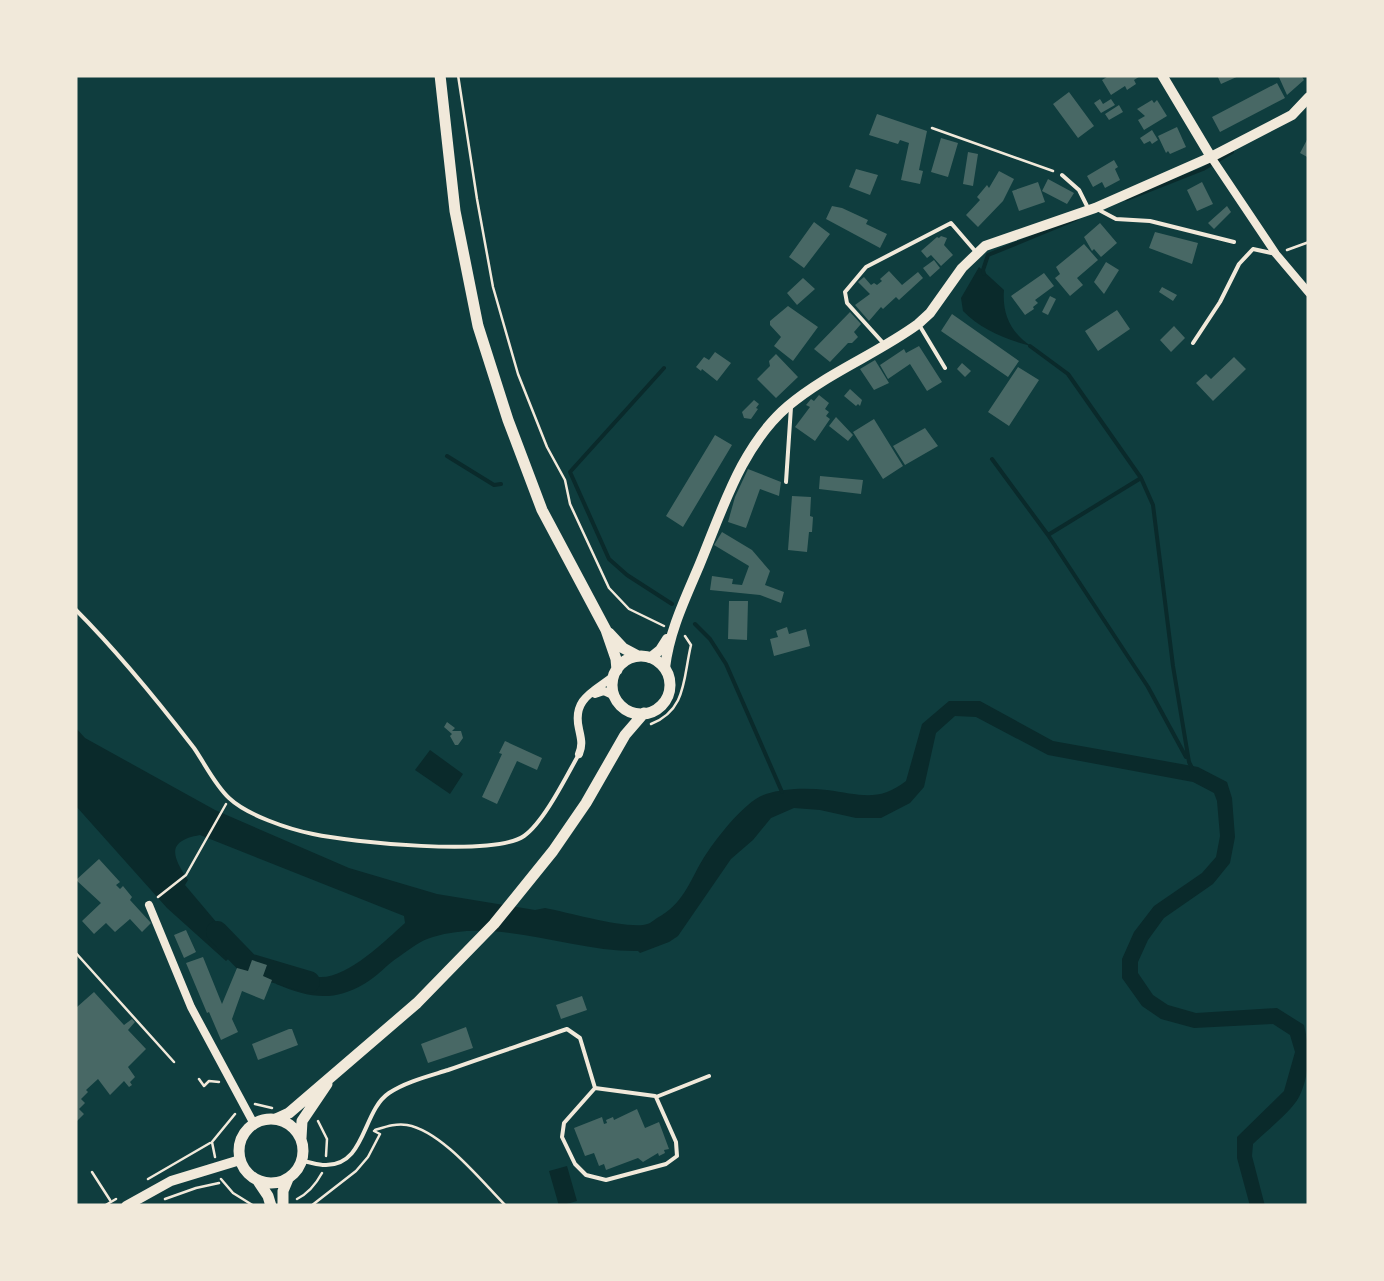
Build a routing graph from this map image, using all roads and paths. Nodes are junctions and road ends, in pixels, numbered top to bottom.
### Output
1 (440, 75) edge
2 (458, 75) edge
3 (1162, 75) edge
4 (1309, 97) edge
5 (932, 128) dead end
6 (1211, 156) junction
7 (1062, 175) joint
8 (1092, 209) junction
9 (1234, 242) dead end
10 (1309, 242) edge
11 (976, 252) junction
12 (1276, 254) junction
13 (1309, 292) edge
14 (918, 324) junction
15 (1193, 343) dead end
16 (886, 345) junction
17 (945, 368) dead end
18 (791, 403) junction
19 (786, 482) dead end
20 (75, 609) edge
21 (606, 630) junction
22 (673, 630) junction
23 (644, 657) junction
24 (665, 668) junction
25 (615, 674) junction
26 (615, 696) junction
27 (586, 698) junction
28 (624, 708) junction
29 (646, 720) junction
30 (625, 735) junction
31 (580, 754) joint
32 (223, 810) dead end
33 (153, 902) joint
34 (75, 952) edge
35 (174, 1062) dead end
36 (332, 1076) junction
37 (709, 1076) dead end
38 (199, 1079) dead end
39 (223, 1086) dead end
40 (595, 1088) junction
41 (656, 1097) junction
42 (230, 1105) dead end
43 (244, 1108) junction
44 (233, 1115) junction
45 (314, 1116) dead end
46 (276, 1119) junction
47 (254, 1124) junction
48 (367, 1127) junction
49 (374, 1130) junction
50 (301, 1138) junction
51 (212, 1142) junction
52 (240, 1160) junction
53 (302, 1161) junction
54 (326, 1165) junction
55 (218, 1166) junction
56 (92, 1172) dead end
57 (288, 1179) junction
58 (258, 1181) junction
59 (144, 1182) dead end
60 (222, 1183) junction
61 (128, 1192) dead end
62 (111, 1202) junction
63 (158, 1202) dead end
64 (283, 1205) edge
65 (104, 1206) edge
66 (126, 1206) edge
67 (254, 1206) edge
68 (271, 1206) edge
69 (311, 1206) edge
70 (506, 1206) edge

1 - 21 main road
2 - 22 path
3 - 6 street
4 - 6 street
5 - 7 path
6 - 8 street
6 - 12 street
7 - 8 lane
8 - 9 lane
8 - 11 street
10 - 12 path
11 - 14 street
11 - 16 lane
12 - 13 street
12 - 15 lane
14 - 16 street
14 - 17 lane
16 - 18 street
18 - 19 lane
18 - 22 street
20 - 31 lane
21 - 23 main road
21 - 25 main road
22 - 23 street
22 - 24 street
22 - 29 path
23 - 24 main road
23 - 25 main road
24 - 29 main road
25 - 26 main road
25 - 27 street
26 - 27 street
26 - 28 main road
27 - 31 street
28 - 29 main road
28 - 30 main road
29 - 30 main road
30 - 36 main road
32 - 33 path
33 - 43 street
34 - 35 path
36 - 46 main road
36 - 50 main road
37 - 41 lane
38 - 39 path
40 - 41 lane
40 - 41 lane
40 - 48 lane
42 - 44 path
43 - 44 path
43 - 47 street
44 - 51 path
45 - 54 path
46 - 47 main road
46 - 50 main road
47 - 52 main road
48 - 49 path
48 - 54 lane
49 - 69 path
49 - 70 path
50 - 53 main road
51 - 55 path
51 - 59 path
52 - 55 street
52 - 58 main road
53 - 54 lane
53 - 57 main road
54 - 64 path
55 - 60 path
55 - 66 street
56 - 62 path
57 - 58 main road
57 - 64 main road
58 - 68 main road
60 - 63 path
60 - 67 path
61 - 62 path
62 - 65 path

